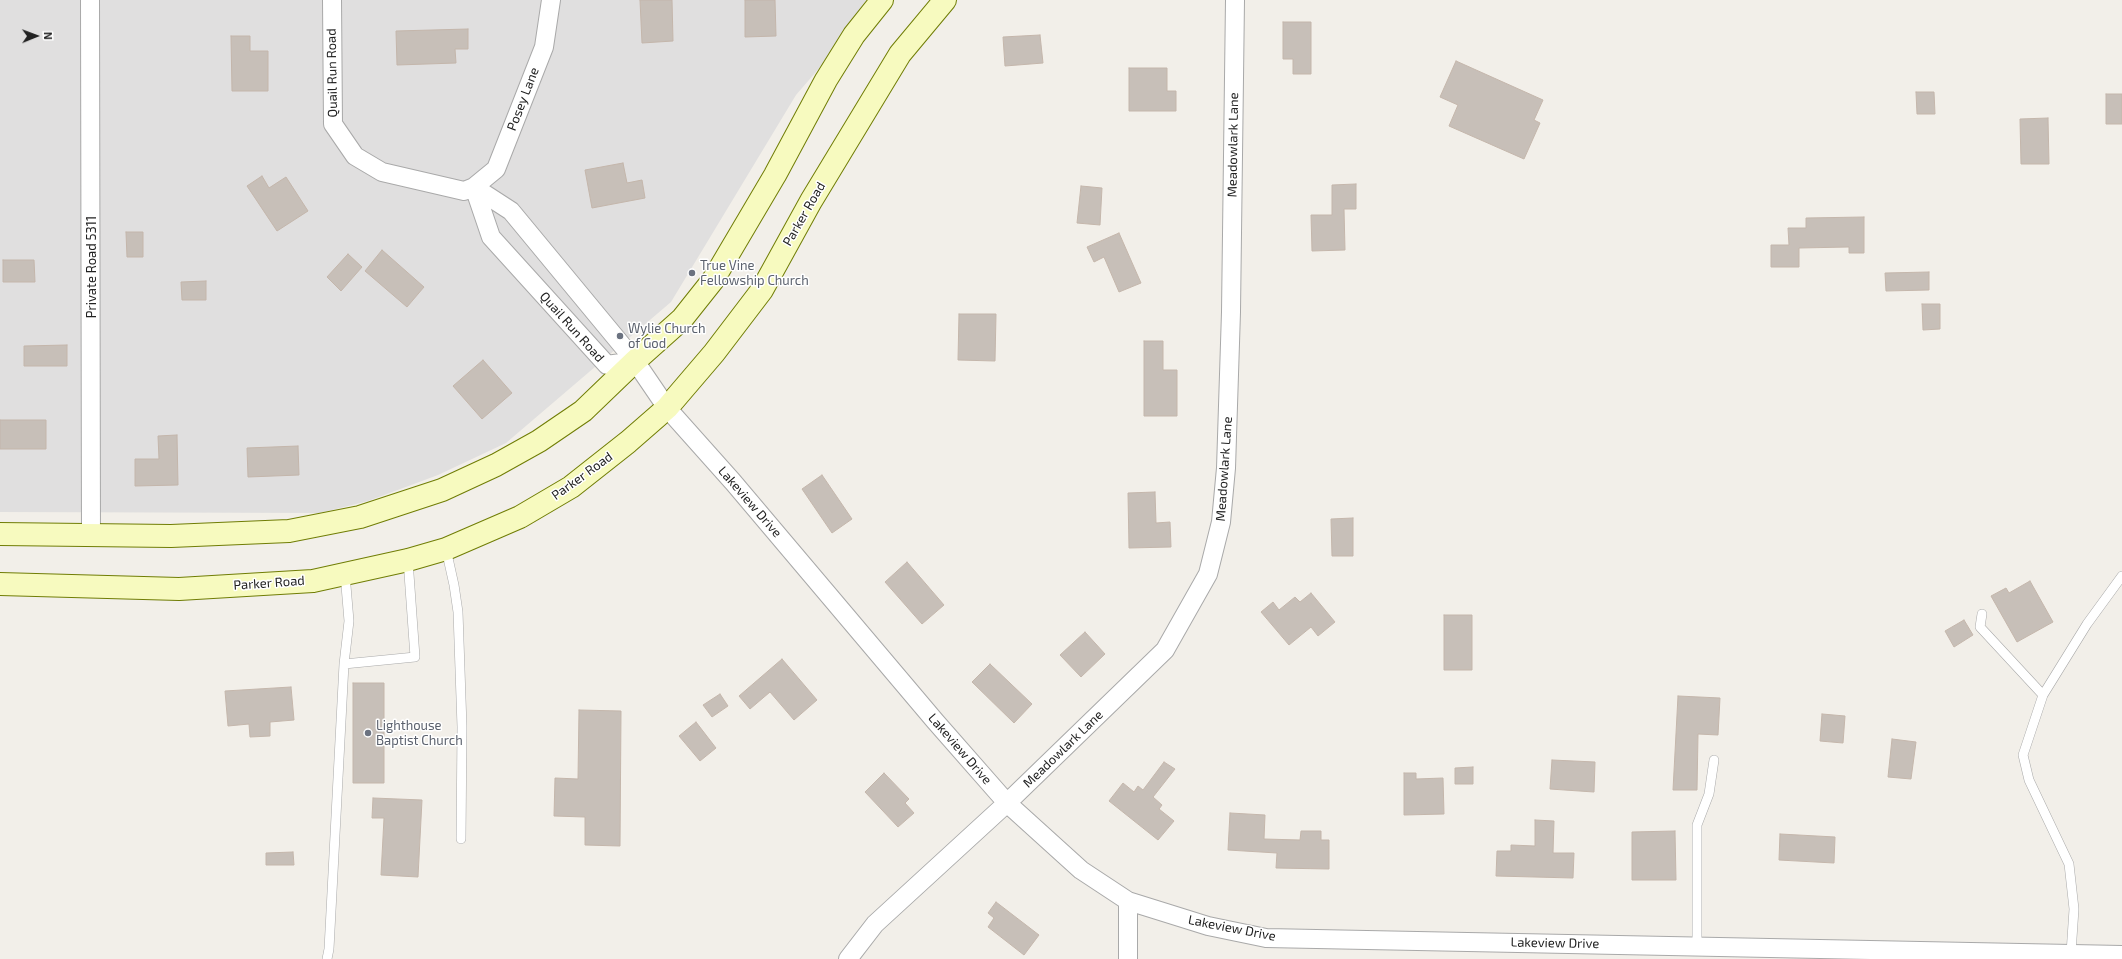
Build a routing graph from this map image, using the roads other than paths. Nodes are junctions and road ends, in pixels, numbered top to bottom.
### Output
1 (90, 0) edge
2 (332, 0) edge
3 (551, 0) edge
4 (882, 0) edge
5 (945, 0) edge
6 (1235, 0) edge
7 (474, 187) junction
8 (635, 361) junction
9 (667, 408) junction
10 (0, 534) edge
11 (91, 535) junction
12 (446, 549) junction
13 (408, 560) junction
14 (345, 574) junction
15 (2122, 576) edge
16 (0, 584) edge
17 (1982, 614) dead end
18 (344, 664) junction
19 (2043, 695) junction
20 (1714, 760) dead end
21 (1008, 803) junction
22 (461, 838) dead end
23 (1128, 901) junction
24 (1697, 946) junction
25 (1646, 952) edge
26 (2071, 953) junction
27 (2122, 955) edge
28 (327, 959) edge
29 (848, 959) edge
30 (1128, 959) edge

1 - 11 street, Private Road 5311
2 - 7 street, Quail Run Road
3 - 7 street, Posey Lane
4 - 8 main road
5 - 9 main road, Parker Road
6 - 21 street, Meadowlark Lane
7 - 8 street, Quail Run Road
7 - 8 street, Quail Run Road
8 - 9 street, Lakeview Drive
8 - 11 main road
9 - 12 main road, Parker Road
9 - 21 street, Lakeview Drive
10 - 11 main road
12 - 13 main road, Parker Road
12 - 22 lane
13 - 14 main road, Parker Road
13 - 18 lane
14 - 16 main road, Parker Road
14 - 18 lane
15 - 19 lane
17 - 19 lane
18 - 28 lane
19 - 26 lane
20 - 24 lane
21 - 23 street, Lakeview Drive
21 - 29 street, Meadowlark Lane
23 - 25 street, Lakeview Drive
23 - 30 street
24 - 25 street, Lakeview Drive
24 - 26 street, Lakeview Drive
26 - 27 street, Lakeview Drive

